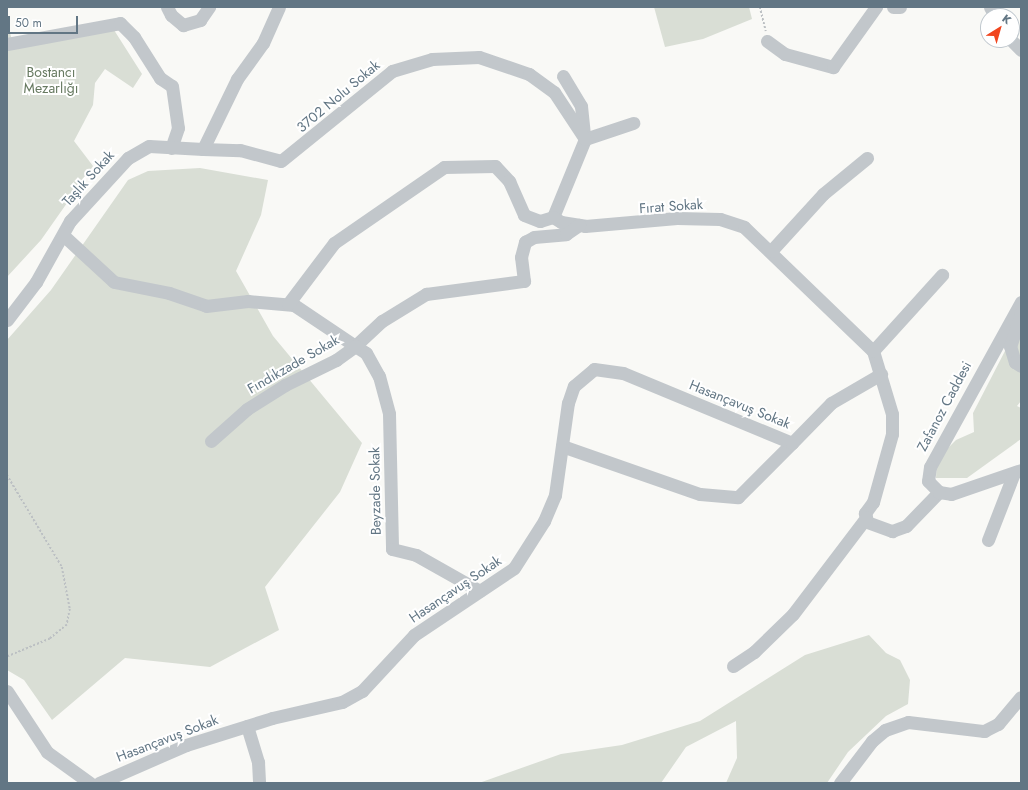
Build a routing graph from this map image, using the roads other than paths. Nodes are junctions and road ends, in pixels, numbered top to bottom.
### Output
1 (167, 7) edge
2 (209, 7) edge
3 (278, 7) edge
4 (876, 7) edge
5 (893, 7) edge
6 (900, 7) edge
7 (767, 41) road end
8 (7, 44) edge
9 (563, 76) dead end
10 (633, 123) dead end
11 (585, 139) junction
12 (170, 148) junction
13 (203, 149) junction
14 (867, 158) dead end
15 (553, 217) junction
16 (580, 224) junction
17 (63, 235) junction
18 (771, 251) junction
19 (942, 275) dead end
20 (1021, 302) edge
21 (288, 304) junction
22 (1021, 313) edge
23 (7, 320) edge
24 (355, 346) junction
25 (873, 351) junction
26 (1021, 366) edge
27 (881, 374) junction
28 (211, 441) dead end
29 (792, 443) junction
30 (562, 446) junction
31 (1018, 471) edge
32 (939, 492) junction
33 (866, 518) junction
34 (988, 540) dead end
35 (480, 591) junction
36 (733, 666) dead end
37 (7, 691) edge
38 (1021, 697) edge
39 (247, 726) junction
40 (90, 783) edge
41 (99, 783) edge
42 (259, 783) edge
43 (840, 783) edge

1 - 2 street
3 - 13 street
4 - 7 street
5 - 6 street
8 - 12 street
9 - 11 street
10 - 11 street
11 - 13 street, 3702 Nolu Sokak
11 - 15 street
12 - 13 street, Taşlık Sokak
12 - 17 street, Taşlık Sokak
14 - 18 street
15 - 16 street, Fırat Sokak
15 - 21 street
16 - 18 street, Fırat Sokak
16 - 24 street, Fındıkzade Sokak
17 - 21 street
17 - 23 street, Taşlık Sokak
18 - 25 street, Fırat Sokak
19 - 25 street
20 - 32 street, Zafanoz Caddesi
21 - 24 street
22 - 26 street
24 - 28 street, Fındıkzade Sokak
24 - 35 street, Beyzade Sokak
25 - 27 street, Fırat Sokak
27 - 29 street, Hasançavuş Sokak
27 - 33 street, Fırat Sokak
29 - 30 street
29 - 30 street, Hasançavuş Sokak
30 - 35 street, Hasançavuş Sokak
31 - 32 street
31 - 34 street
32 - 33 street
33 - 36 street
35 - 39 street, Hasançavuş Sokak
37 - 40 street
38 - 43 street
39 - 41 street, Hasançavuş Sokak
39 - 42 street

